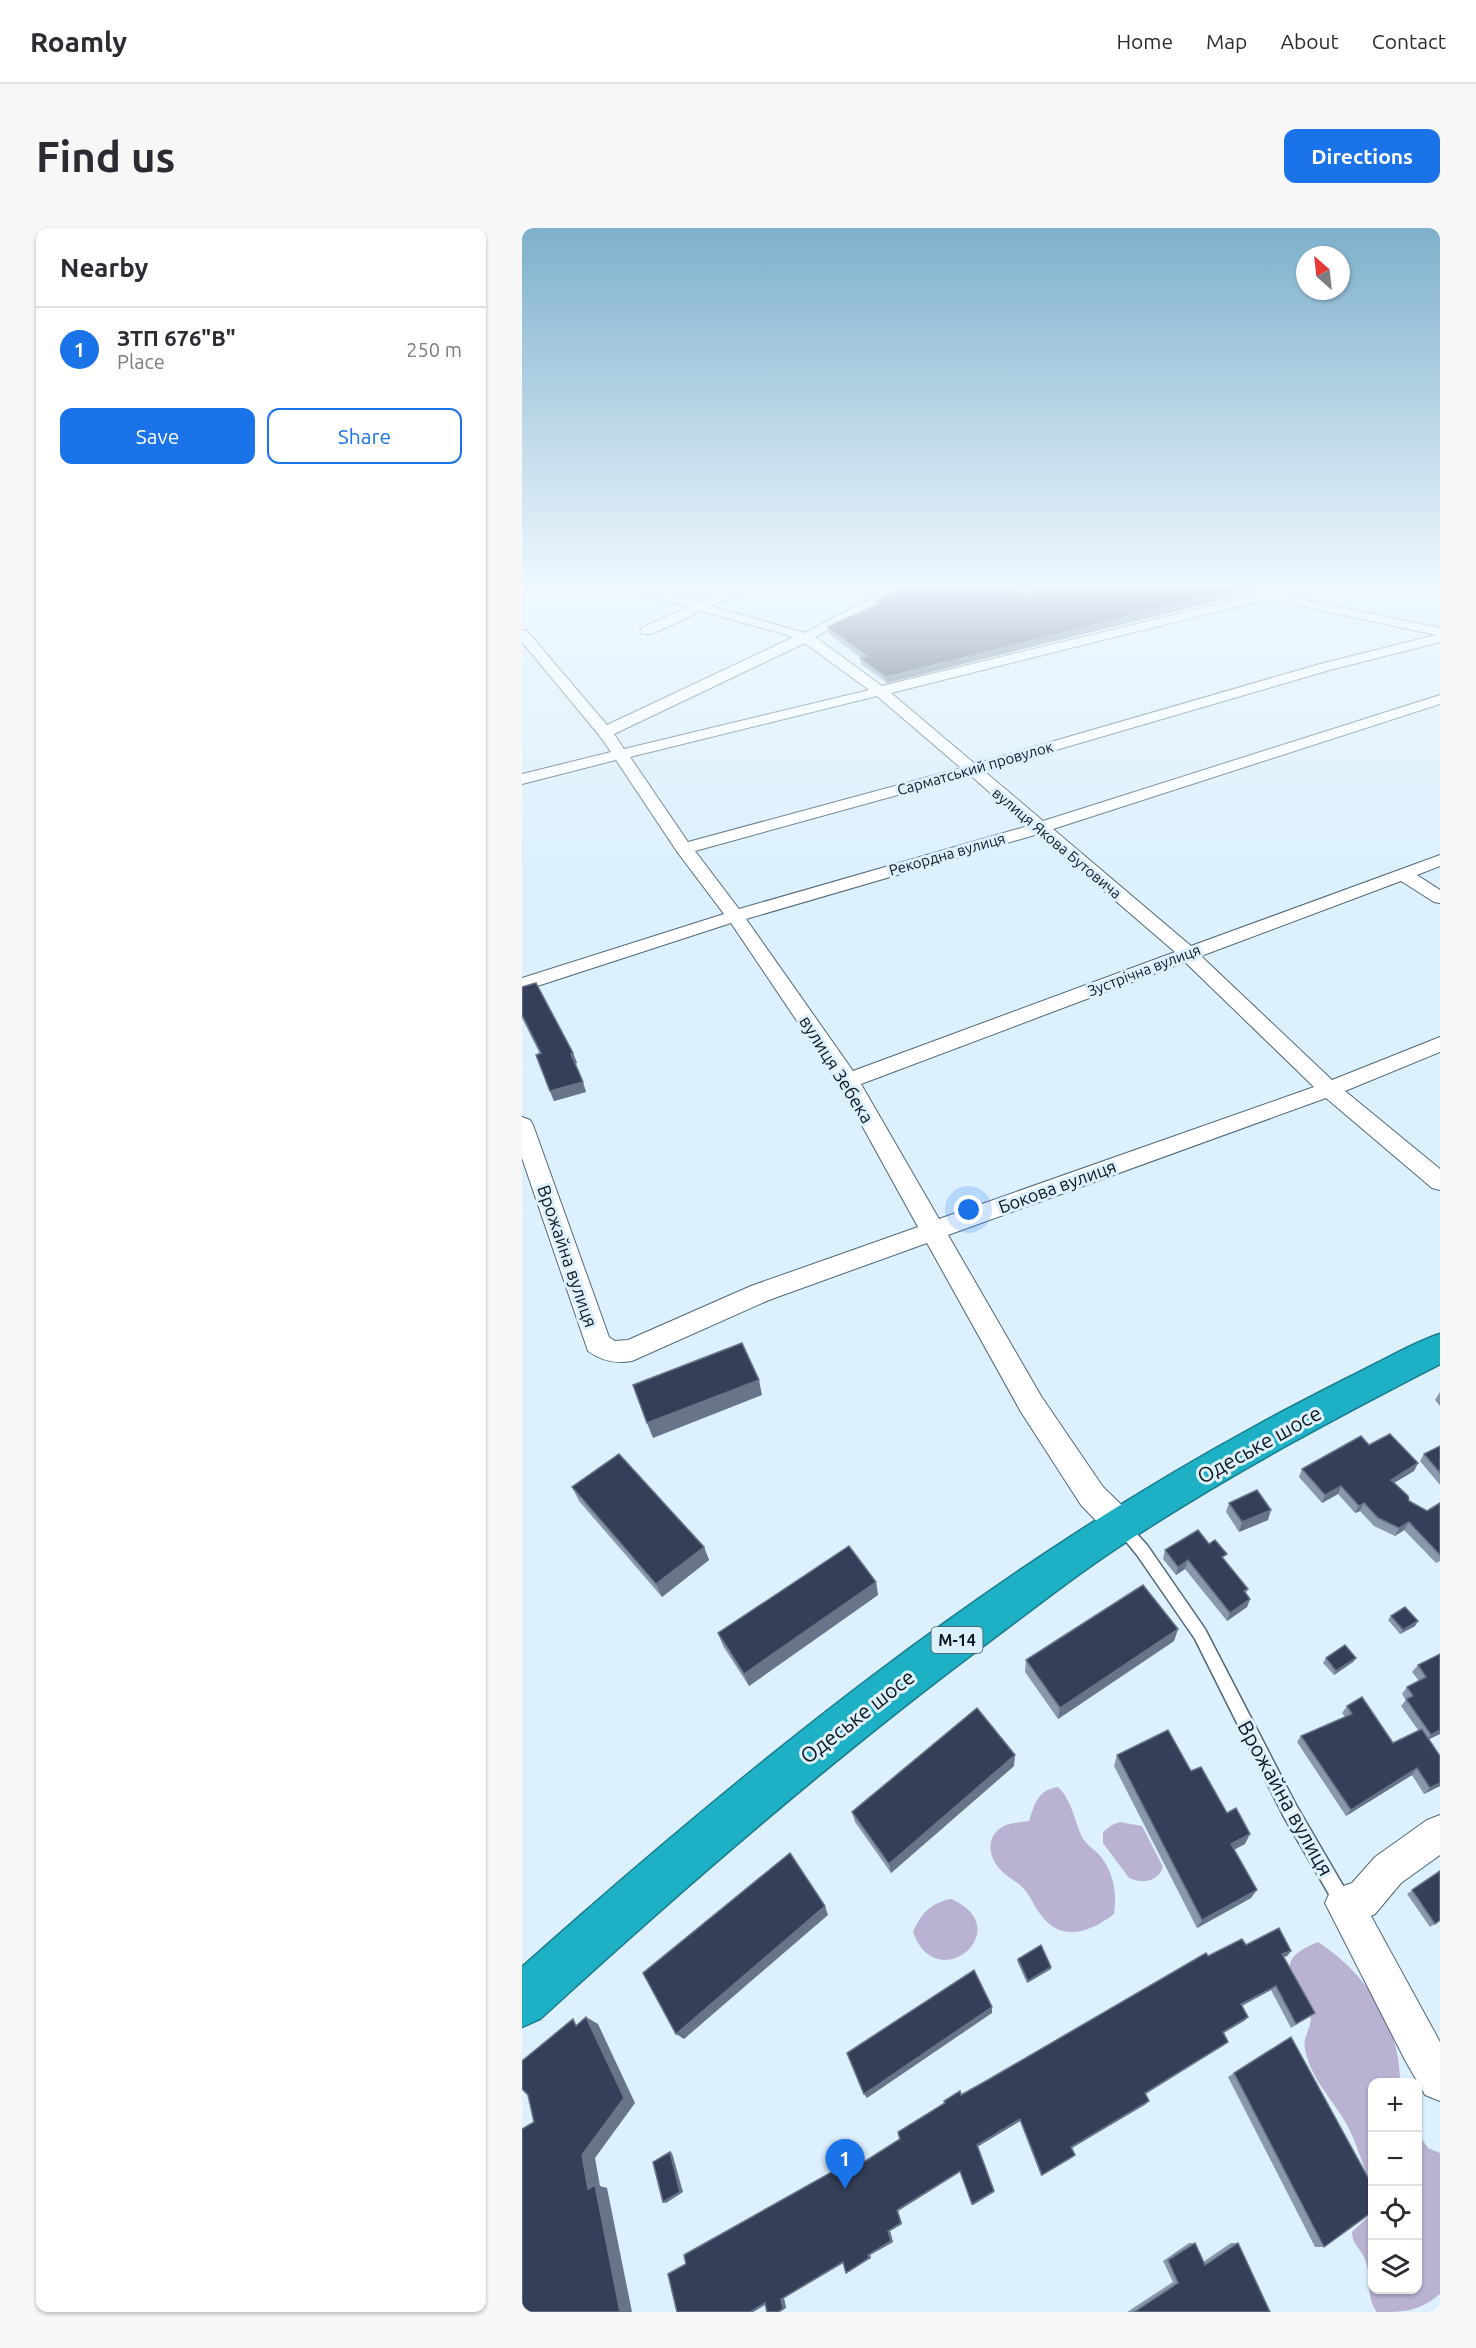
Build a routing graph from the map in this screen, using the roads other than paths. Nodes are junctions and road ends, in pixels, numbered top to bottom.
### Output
1 (564, 683) edge
2 (707, 683) edge
3 (867, 683) edge
4 (920, 683) edge
5 (1269, 683) edge
6 (881, 693) junction
7 (1440, 699) edge
8 (605, 732) junction
9 (621, 756) junction
10 (971, 770) junction
11 (522, 779) edge
12 (1039, 828) junction
13 (684, 849) junction
14 (1440, 860) edge
15 (1403, 874) junction
16 (1440, 898) edge
17 (735, 916) junction
18 (1187, 953) junction
19 (522, 985) edge
20 (1440, 1044) edge
21 (848, 1082) junction
22 (1329, 1089) junction
23 (522, 1125) edge
24 (1440, 1182) edge
25 (932, 1230) junction
26 (1440, 1348) edge
27 (607, 1351) joint
28 (1120, 1524) junction
29 (1440, 1833) edge
30 (1344, 1903) junction
31 (522, 2001) edge
32 (1440, 2079) edge

1 - 8 street, вулиця Зебека
2 - 8 street
3 - 6 street, вулиця Якова Бутовича
4 - 6 street
5 - 10 street, Сарматський провулок
6 - 9 street
6 - 10 street, вулиця Якова Бутовича
7 - 12 street, Рекордна вулиця
8 - 9 street, вулиця Зебека
9 - 11 street
9 - 13 street, вулиця Зебека
10 - 12 street, вулиця Якова Бутовича
10 - 13 street, Сарматський провулок
12 - 17 street, Рекордна вулиця
12 - 18 street, вулиця Якова Бутовича
13 - 17 street, вулиця Зебека
14 - 15 street, Зустрічна вулиця
15 - 16 street
15 - 18 street, Зустрічна вулиця
17 - 19 street, Рекордна вулиця
17 - 21 street, вулиця Зебека
18 - 21 street, Зустрічна вулиця
18 - 22 street, вулиця Якова Бутовича
20 - 22 street, Бокова вулиця
21 - 25 street, вулиця Зебека
22 - 24 street, вулиця Якова Бутовича
22 - 25 street, Бокова вулиця
23 - 27 street, Врожайна вулиця
25 - 27 street, Бокова вулиця
25 - 28 street, вулиця Зебека
26 - 28 highway, Одеське шосе / М-14
28 - 30 lane, Врожайна вулиця
28 - 31 highway, Одеське шосе / М-14
29 - 30 street
30 - 32 street, Врожайна вулиця

